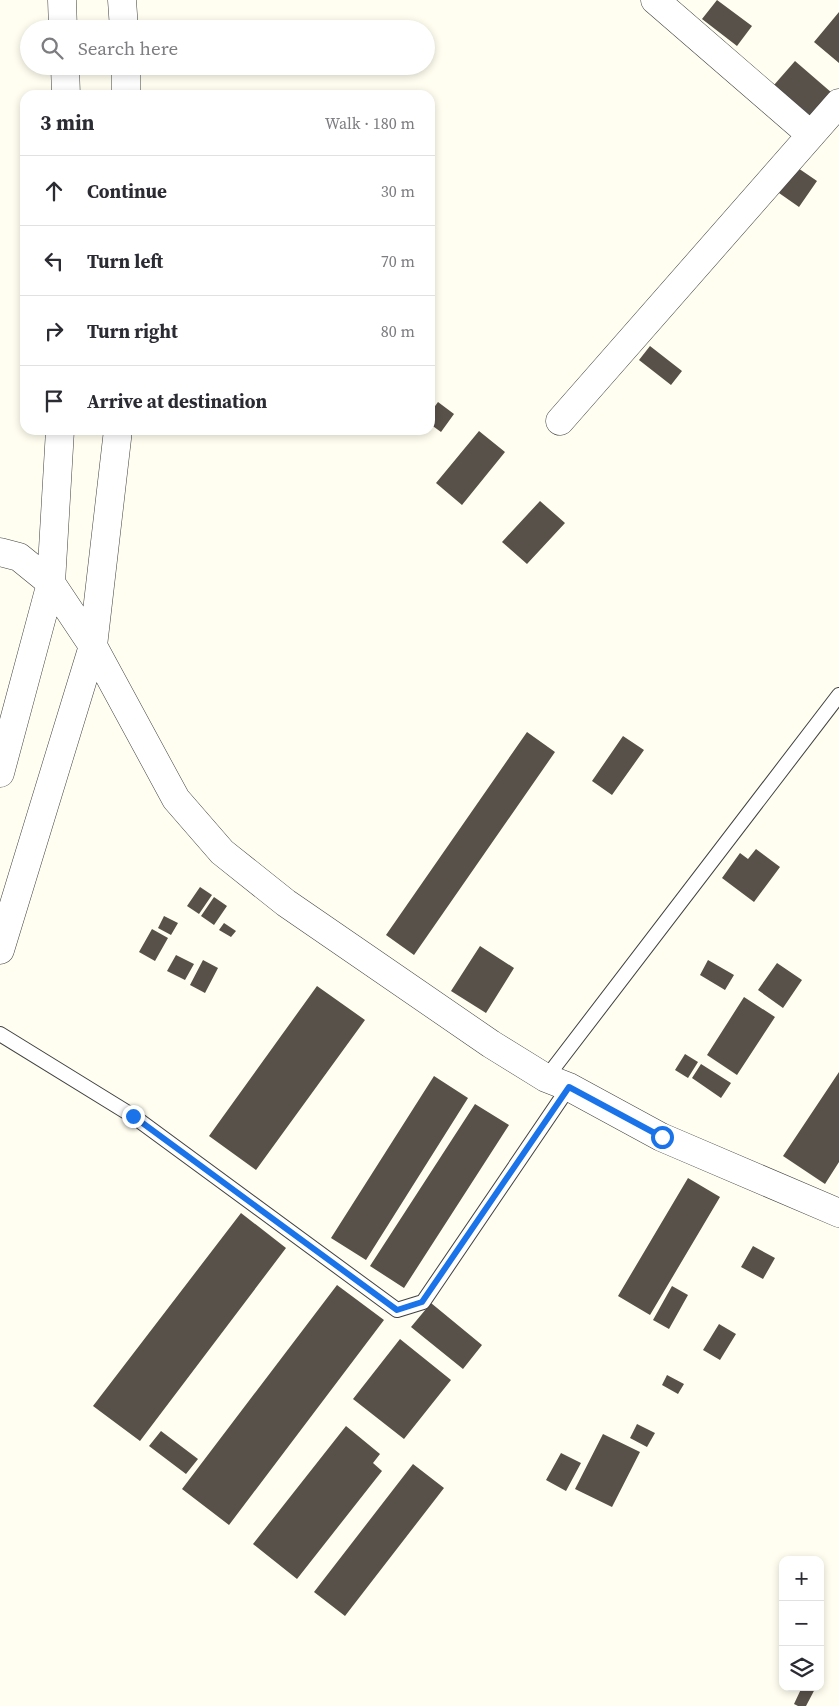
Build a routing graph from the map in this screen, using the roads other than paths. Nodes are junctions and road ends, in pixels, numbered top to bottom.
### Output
1 (62, 0) edge
2 (122, 0) edge
3 (655, 0) edge
4 (63, 20) edge
5 (123, 20) edge
6 (65, 75) edge
7 (126, 75) edge
8 (66, 90) edge
9 (126, 90) edge
10 (839, 103) edge
11 (811, 135) junction
12 (560, 421) dead end
13 (60, 435) edge
14 (117, 435) edge
15 (0, 552) edge
16 (51, 583) junction
17 (93, 646) junction
18 (839, 695) edge
19 (0, 773) edge
20 (0, 950) edge
21 (0, 1034) edge
22 (558, 1082) junction
23 (839, 1213) edge

1 - 4 street
2 - 5 street
3 - 11 street
6 - 8 street
7 - 9 street
10 - 11 street
11 - 12 street
13 - 16 street
14 - 17 street
15 - 16 street
16 - 17 street
16 - 19 street
17 - 20 street
17 - 22 street
18 - 22 lane
21 - 22 lane
22 - 23 street

